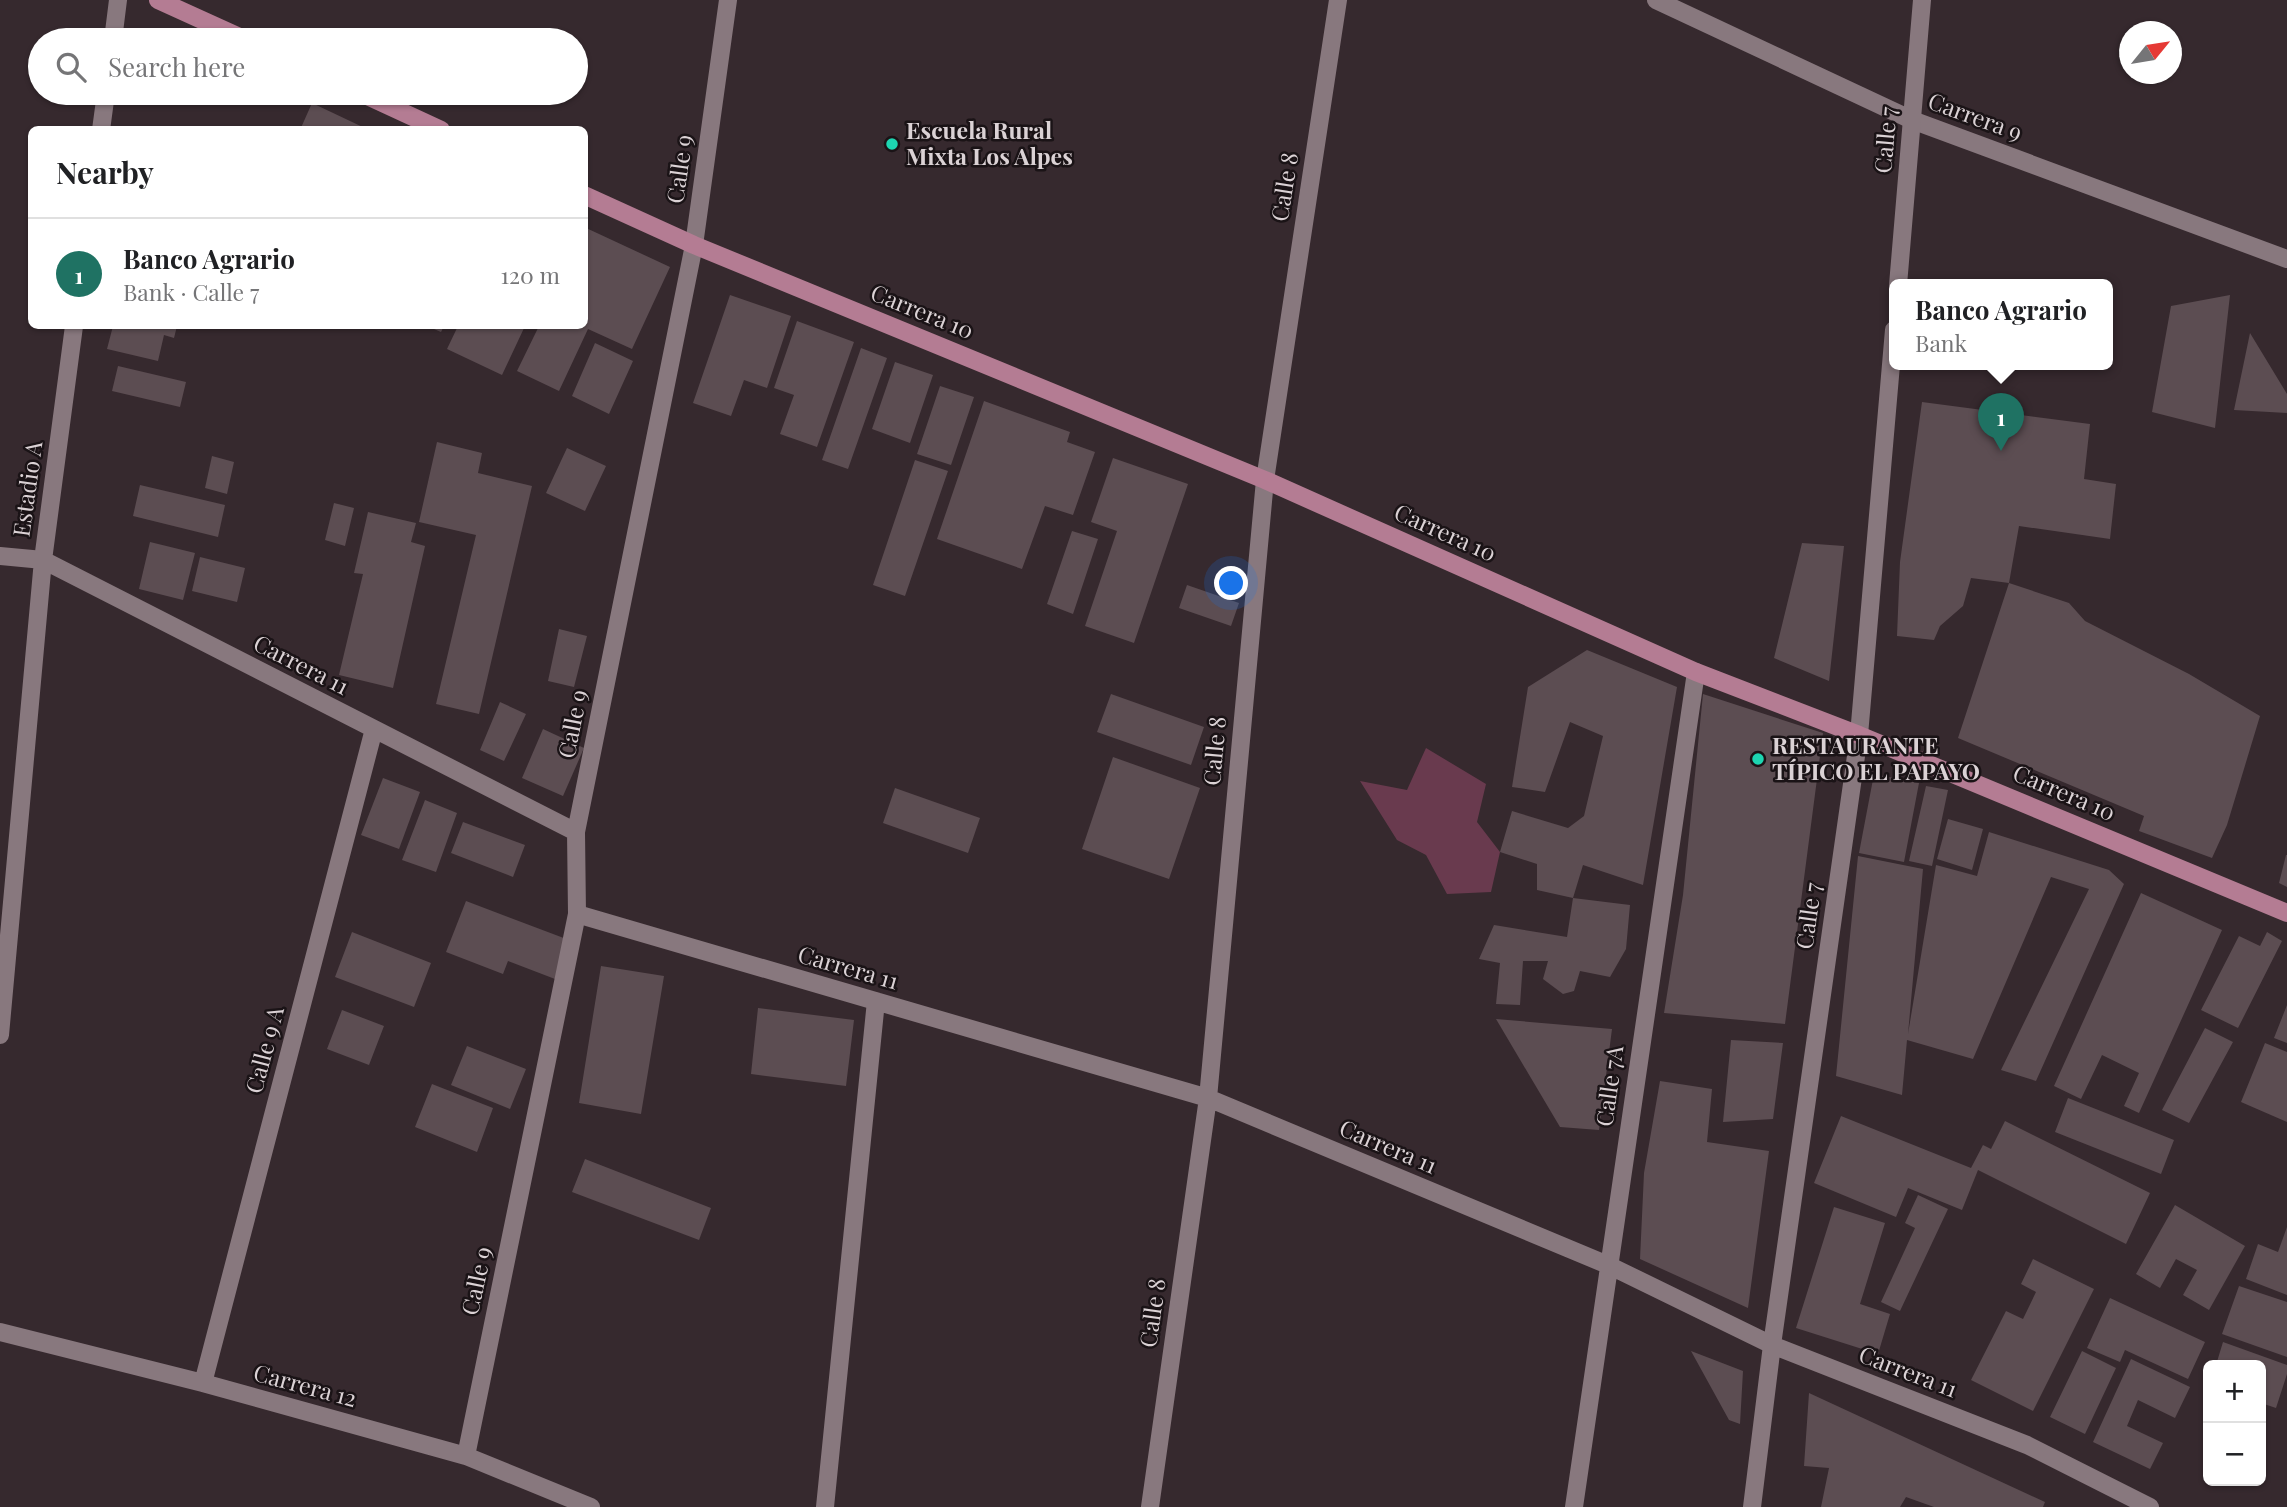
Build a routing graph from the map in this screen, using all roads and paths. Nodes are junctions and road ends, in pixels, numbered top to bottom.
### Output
1 (118, 0) edge
2 (158, 0) edge
3 (728, 0) edge
4 (1338, 0) edge
5 (1656, 0) edge
6 (1922, 0) edge
7 (114, 28) edge
8 (220, 28) edge
9 (104, 105) edge
10 (387, 105) edge
11 (1912, 120) junction
12 (102, 126) edge
13 (432, 126) edge
14 (588, 197) edge
15 (694, 245) junction
16 (2287, 259) edge
17 (1899, 279) edge
18 (74, 329) edge
19 (1891, 370) edge
20 (1265, 480) junction
21 (0, 556) edge
22 (43, 560) junction
23 (1696, 672) junction
24 (374, 729) junction
25 (1859, 735) junction
26 (576, 832) junction
27 (2287, 913) edge
28 (577, 914) junction
29 (876, 1001) junction
30 (0, 1035) edge
31 (1208, 1098) junction
32 (1608, 1265) junction
33 (0, 1332) edge
34 (1772, 1345) junction
35 (203, 1383) junction
36 (466, 1456) junction
37 (591, 1507) edge
38 (825, 1507) edge
39 (1150, 1507) edge
40 (1574, 1507) edge
41 (1752, 1507) edge
42 (2150, 1507) edge

1 - 7 street
2 - 8 main road
3 - 15 street, Calle 9
4 - 20 street, Calle 8
5 - 11 street, Carrera 9
6 - 11 street, Calle 7
9 - 12 street
10 - 13 main road
11 - 16 street, Carrera 9
11 - 17 street, Calle 7
14 - 15 main road, Carrera 10
15 - 20 main road, Carrera 10
15 - 26 street, Calle 9
18 - 22 street, Estadio A
19 - 25 street, Calle 7
20 - 23 main road, Carrera 10
20 - 31 street, Calle 8
21 - 22 street, Carrera 11
22 - 24 street, Carrera 11
22 - 30 street, Estadio A
23 - 25 main road, Carrera 10
23 - 32 street, Calle 7A
24 - 26 street, Carrera 11
24 - 35 street, Calle 9 A
25 - 27 main road, Carrera 10
25 - 34 street, Calle 7
26 - 28 street, Calle 9
28 - 29 street, Carrera 11
28 - 36 street, Calle 9
29 - 31 street, Carrera 11
29 - 38 street
31 - 32 street, Carrera 11
31 - 39 street, Calle 8
32 - 34 street, Carrera 11
32 - 40 street, Calle 7A
33 - 35 street, Carrera 12
34 - 41 street, Calle 7
34 - 42 street, Carrera 11
35 - 36 street, Carrera 12
36 - 37 street, Carrera 12

